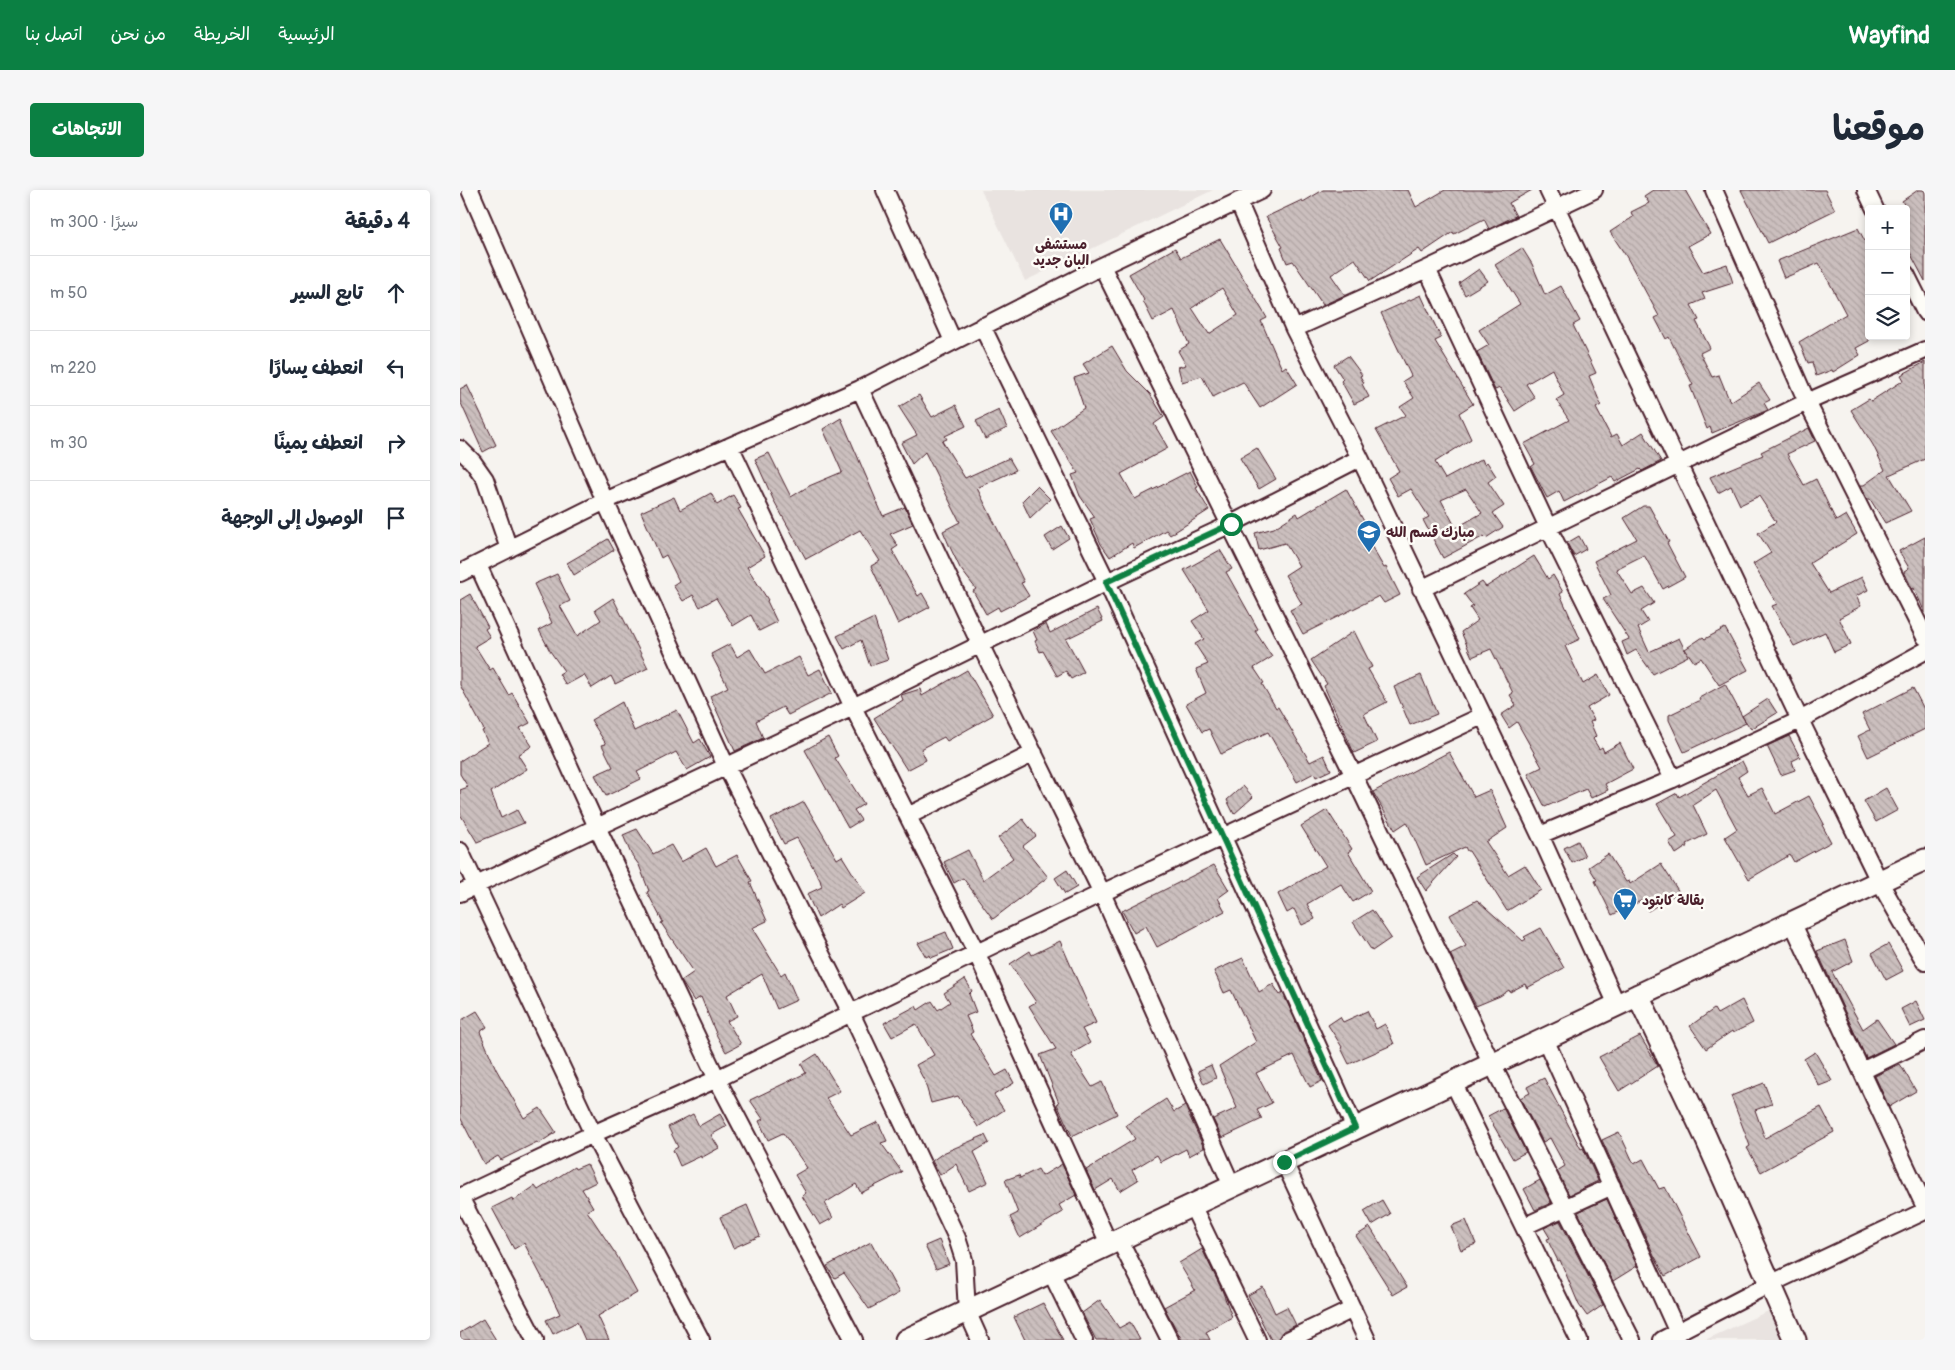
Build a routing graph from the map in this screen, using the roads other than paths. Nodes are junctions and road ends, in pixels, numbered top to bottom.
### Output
1 (470, 190) edge
2 (885, 190) edge
3 (1262, 190) edge
4 (1548, 190) edge
5 (1594, 190) edge
6 (1714, 190) edge
7 (1866, 190) edge
8 (1238, 201) junction
9 (1873, 205) edge
10 (1556, 207) junction
11 (1102, 266) junction
12 (1427, 269) junction
13 (1910, 282) edge
14 (1925, 312) edge
15 (982, 326) junction
16 (1294, 329) junction
17 (953, 341) junction
18 (1925, 350) edge
19 (860, 389) junction
20 (1807, 402) junction
21 (730, 446) junction
22 (460, 449) edge
23 (1360, 458) junction
24 (1678, 464) junction
25 (605, 502) junction
26 (1231, 524) junction
27 (1548, 527) junction
28 (509, 549) junction
29 (478, 565) junction
30 (460, 573) edge
31 (1106, 582) junction
32 (1422, 589) junction
33 (1925, 637) edge
34 (980, 644) junction
35 (1925, 651) edge
36 (853, 707) junction
37 (1482, 716) junction
38 (1800, 720) junction
39 (1034, 753) junction
40 (726, 766) junction
41 (1354, 776) junction
42 (1673, 779) junction
43 (908, 816) junction
44 (597, 827) junction
45 (1540, 834) junction
46 (1224, 837) junction
47 (460, 851) edge
48 (1925, 860) edge
49 (1879, 881) junction
50 (476, 886) junction
51 (1102, 893) junction
52 (460, 894) edge
53 (1792, 922) junction
54 (977, 954) junction
55 (1925, 962) edge
56 (1638, 995) junction
57 (1617, 1004) junction
58 (850, 1013) junction
59 (1545, 1039) junction
60 (1925, 1040) edge
61 (1492, 1064) junction
62 (1862, 1071) junction
63 (717, 1079) junction
64 (1453, 1082) junction
65 (1355, 1128) junction
66 (593, 1134) junction
67 (1284, 1162) junction
68 (1232, 1186) junction
69 (1612, 1186) junction
70 (460, 1197) edge
71 (1192, 1205) junction
72 (1565, 1207) junction
73 (1925, 1207) edge
74 (1925, 1211) edge
75 (1525, 1226) junction
76 (1114, 1242) junction
77 (1051, 1272) junction
78 (1770, 1284) junction
79 (1353, 1309) junction
80 (967, 1311) junction
81 (1678, 1333) junction
82 (535, 1340) edge
83 (701, 1340) edge
84 (854, 1340) edge
85 (906, 1340) edge
86 (980, 1340) edge
87 (1084, 1340) edge
88 (1170, 1340) edge
89 (1257, 1340) edge
90 (1288, 1340) edge
91 (1367, 1340) edge
92 (1579, 1340) edge
93 (1632, 1340) edge
94 (1662, 1340) edge
95 (1795, 1340) edge

1 - 25 street
2 - 17 street
3 - 8 street
4 - 10 street
5 - 10 street
6 - 20 street
7 - 9 street
8 - 11 street
8 - 16 street
10 - 12 street
10 - 24 street
11 - 15 street
11 - 26 street
12 - 16 street
12 - 27 street
13 - 14 street
15 - 17 street
15 - 31 street
16 - 23 street
17 - 19 street
18 - 20 street
19 - 21 street
19 - 34 street
20 - 24 street
20 - 33 street
21 - 25 street
21 - 36 street
22 - 28 street
23 - 26 street
23 - 32 street
24 - 27 street
24 - 38 street
25 - 28 street
25 - 40 street
26 - 31 street
26 - 41 street
27 - 32 street
27 - 42 street
28 - 29 street
29 - 30 street
29 - 44 street
31 - 34 street
31 - 46 street
32 - 37 street
34 - 36 street
34 - 39 street
35 - 38 street
36 - 40 street
36 - 43 street
37 - 41 street
37 - 45 street
38 - 42 street
38 - 49 street
39 - 43 street
39 - 51 street
40 - 44 street
40 - 58 street
41 - 46 street
41 - 61 street
42 - 45 street
43 - 54 street
44 - 50 street
44 - 63 street
45 - 57 street
46 - 51 street
46 - 65 street
47 - 50 street
48 - 49 street
49 - 53 street
49 - 55 street
50 - 52 street
50 - 66 street
51 - 54 street
51 - 68 street
53 - 56 street
53 - 62 street
54 - 58 street
54 - 76 street
56 - 57 street
56 - 78 street
57 - 59 street
58 - 63 street
58 - 80 street
59 - 61 street
59 - 69 street
60 - 62 street
61 - 64 street
61 - 72 street
62 - 73 street
63 - 66 street
63 - 84 street
64 - 65 street
64 - 75 street
65 - 67 street
66 - 70 street
66 - 83 street
67 - 68 street
67 - 79 street
68 - 71 street
69 - 72 street
69 - 81 street
70 - 82 street
71 - 76 street
71 - 89 street
72 - 75 street
72 - 93 street
74 - 78 street
75 - 92 street
76 - 77 street
76 - 88 street
77 - 80 street
77 - 87 street
78 - 81 street
78 - 95 street
79 - 90 street
79 - 91 street
80 - 85 street
80 - 86 street
81 - 94 street

